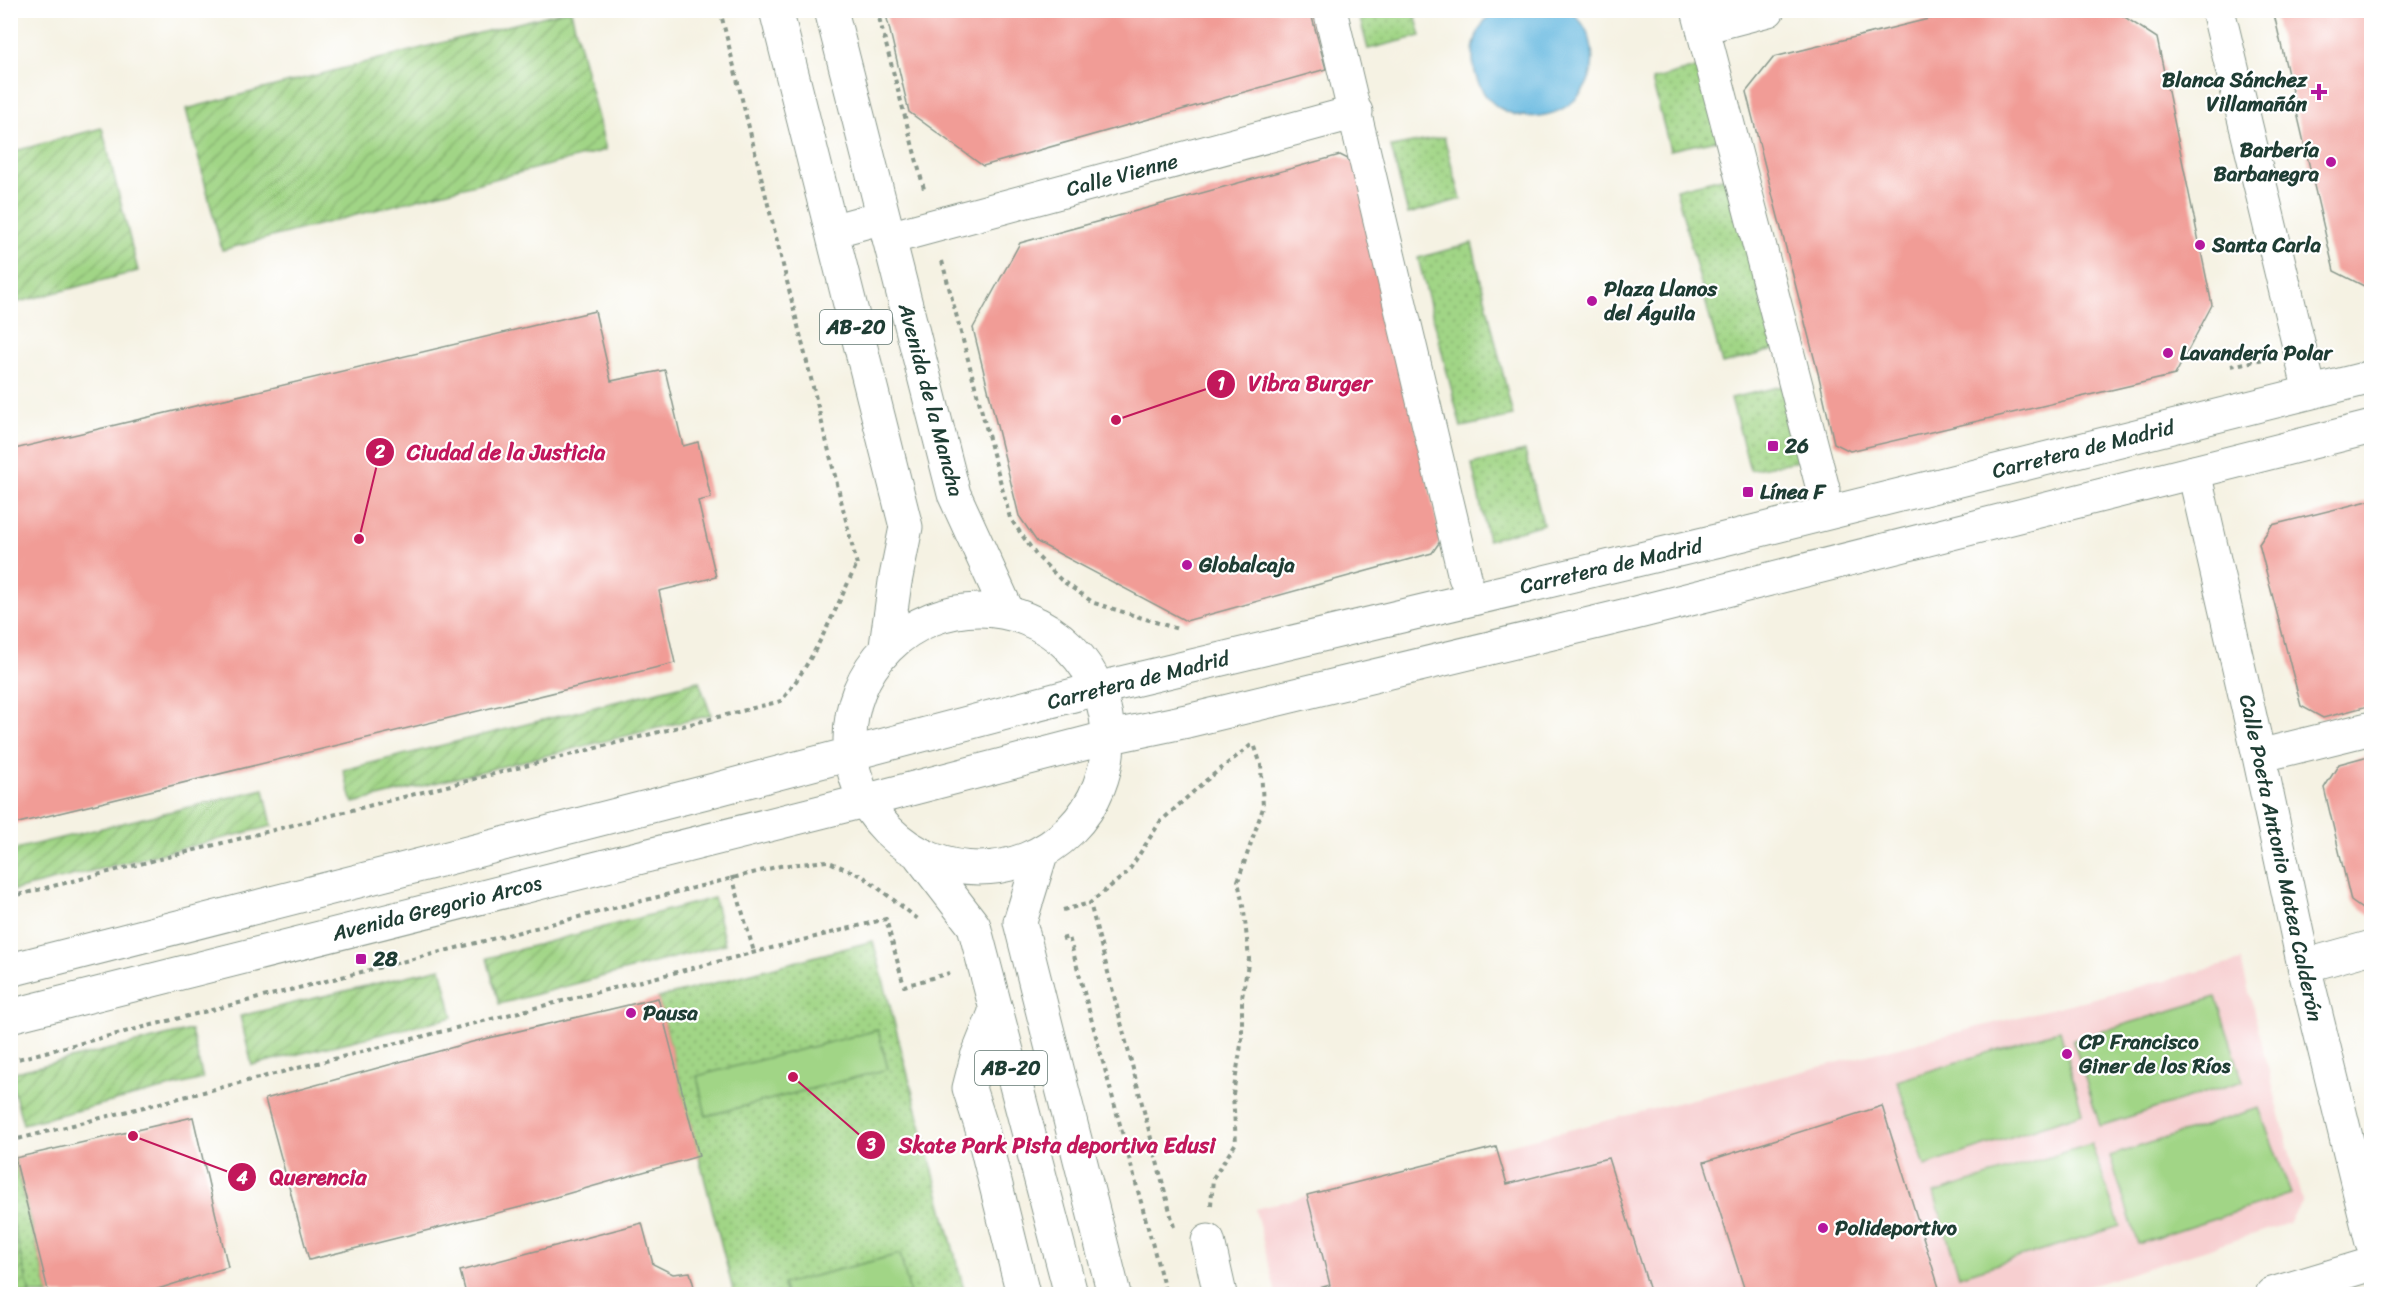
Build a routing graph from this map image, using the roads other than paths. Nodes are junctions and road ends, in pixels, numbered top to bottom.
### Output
1 (776, 10) edge
2 (831, 10) edge
3 (1330, 10) edge
4 (1768, 10) edge
5 (2218, 10) edge
6 (1700, 19) edge
7 (1356, 112) junction
8 (886, 228) junction
9 (832, 231) junction
10 (2372, 377) edge
11 (2310, 392) junction
12 (2372, 427) edge
13 (2194, 472) junction
14 (1823, 489) dead end
15 (1465, 577) dead end
16 (1007, 610) junction
17 (886, 646) junction
18 (1100, 688) junction
19 (2372, 728) edge
20 (1110, 737) junction
21 (849, 753) junction
22 (2259, 756) junction
23 (864, 801) junction
24 (1041, 854) junction
25 (920, 856) junction
26 (2372, 947) edge
27 (2304, 966) junction
28 (10, 970) edge
29 (996, 1010) junction
30 (10, 1016) edge
31 (1208, 1241) road end
32 (2372, 1243) edge
33 (2372, 1264) edge
34 (1023, 1294) edge
35 (1071, 1294) edge
36 (1114, 1294) edge
37 (1220, 1294) edge
38 (2272, 1294) edge

1 - 9 main road, AB-20
2 - 8 main road, Avenida de la Mancha / AB-20
3 - 7 main road
4 - 6 main road
5 - 11 main road
6 - 14 main road
7 - 8 main road, Calle Vienne
7 - 15 main road
8 - 9 main road
8 - 16 main road, Avenida de la Mancha / AB-20
9 - 17 main road, AB-20
10 - 11 main road, Carretera de Madrid
11 - 18 main road, Carretera de Madrid
12 - 13 main road
13 - 20 main road
13 - 22 main road, Calle Poeta Antonio Matea Calderón
16 - 17 main road
16 - 18 main road
17 - 21 main road
18 - 20 main road
18 - 21 main road, Carretera de Madrid
19 - 22 main road
20 - 23 main road
20 - 24 main road
21 - 23 main road
21 - 28 main road
22 - 27 main road, Calle Poeta Antonio Matea Calderón
23 - 25 main road
23 - 30 main road, Avenida Gregorio Arcos
24 - 25 main road
24 - 36 main road, AB-20
25 - 29 main road, AB-20
26 - 27 main road
27 - 32 main road, Calle Poeta Antonio Matea Calderón
29 - 34 main road
29 - 35 main road, AB-20
31 - 37 main road
33 - 38 main road

